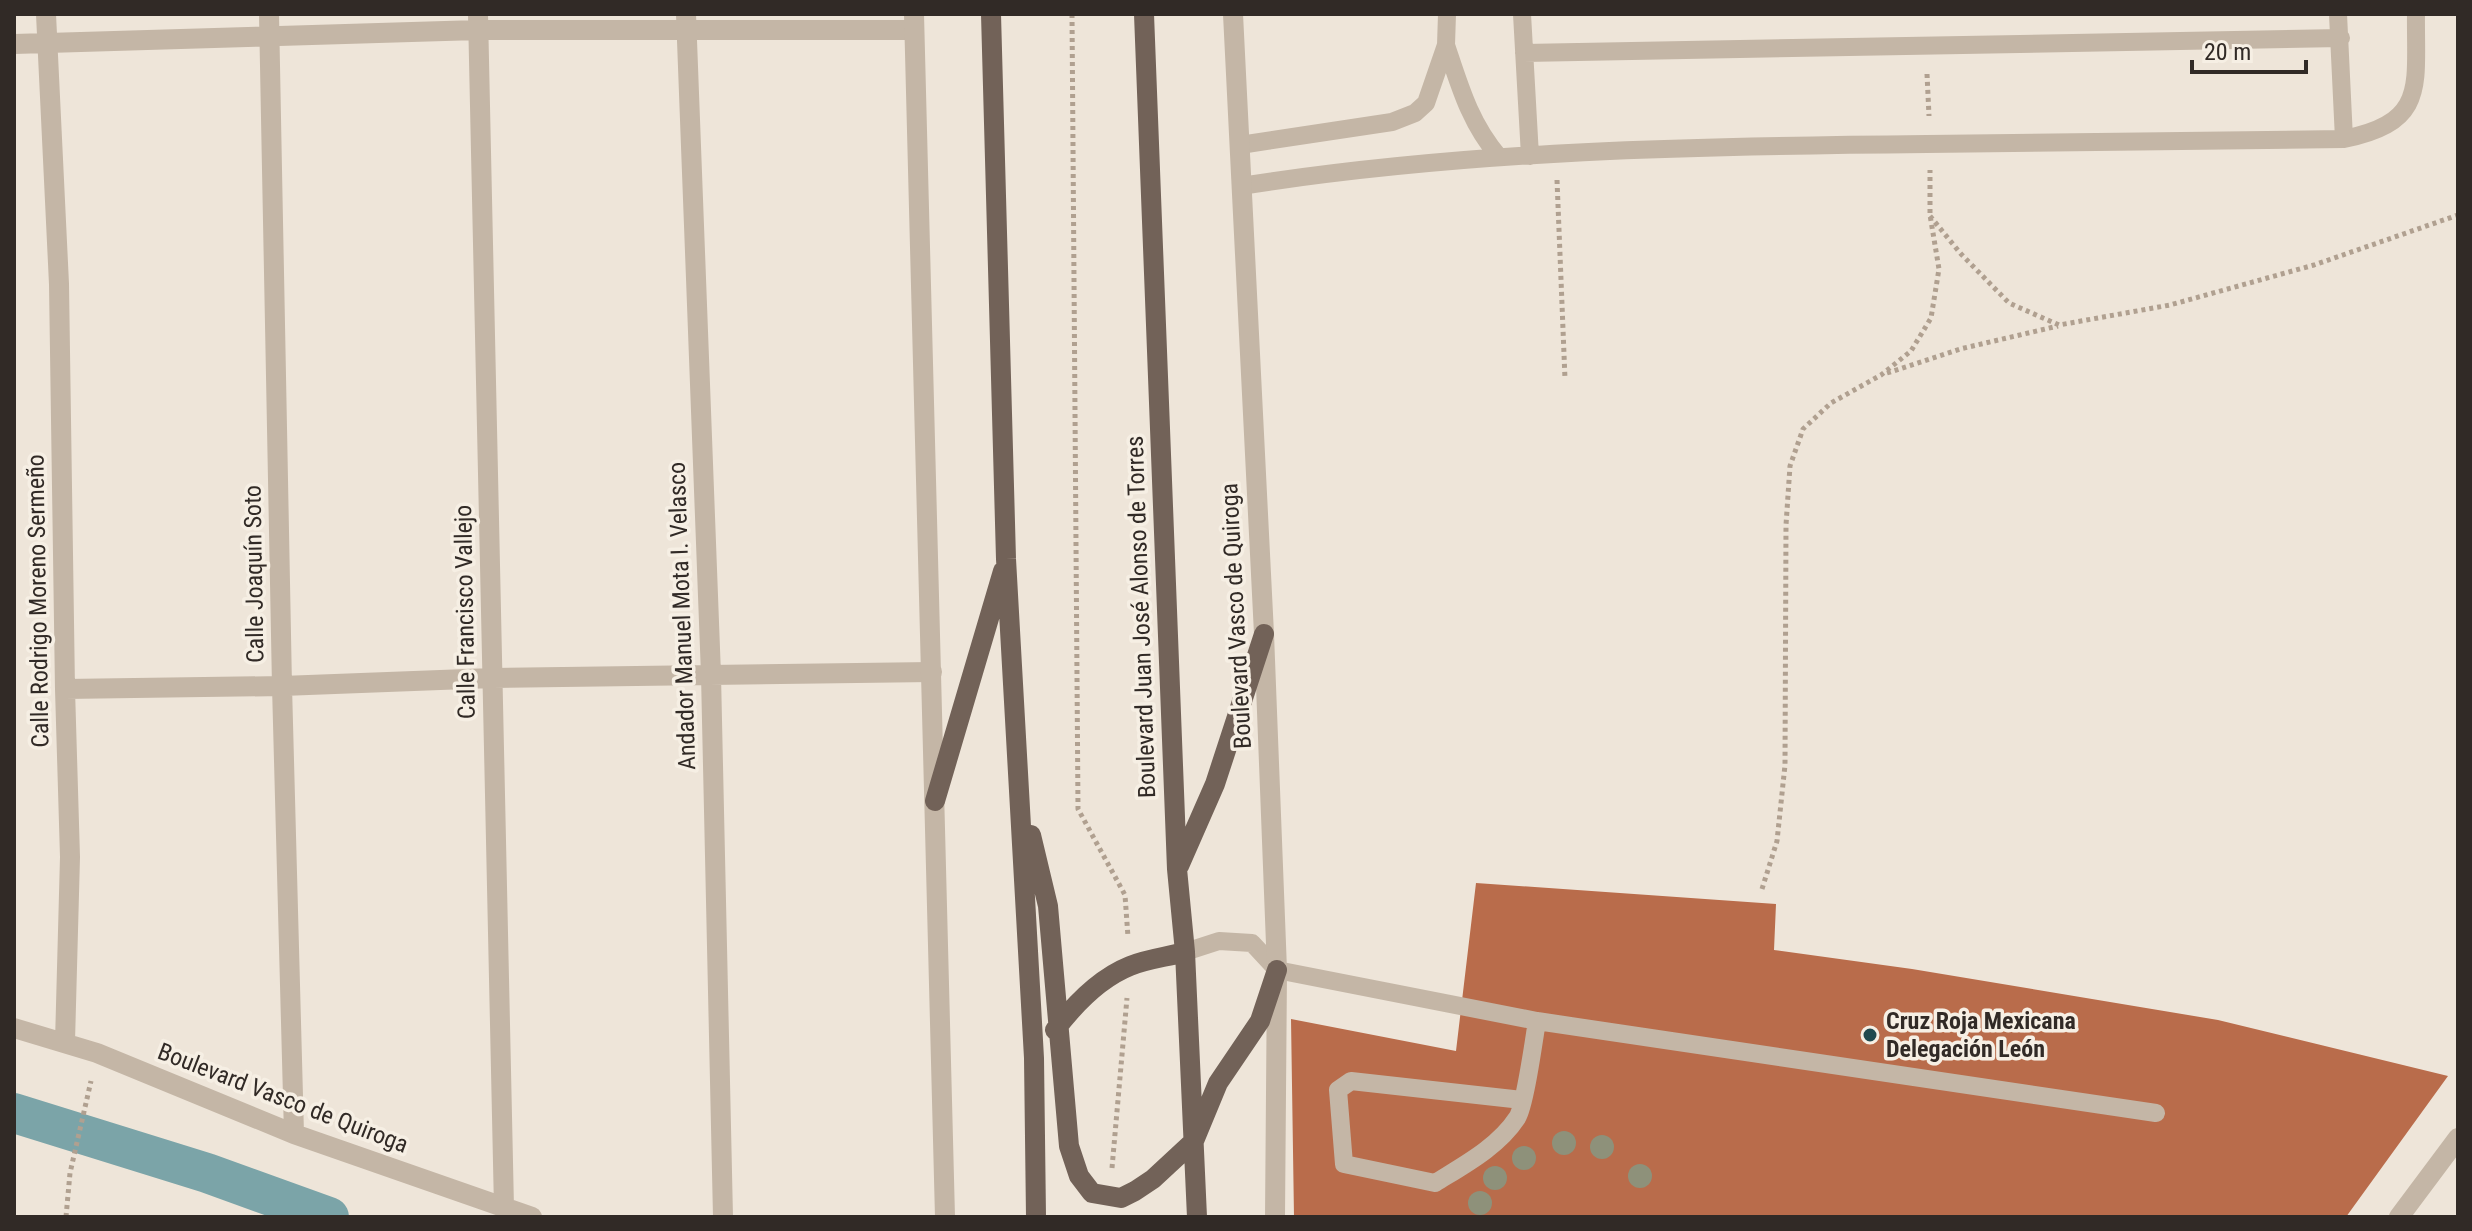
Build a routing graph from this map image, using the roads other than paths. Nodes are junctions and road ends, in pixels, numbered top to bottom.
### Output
1 (46, 14) edge
2 (991, 14) edge
3 (1144, 14) edge
4 (1233, 14) edge
5 (1447, 14) edge
6 (1522, 14) edge
7 (2338, 14) edge
8 (2416, 14) edge
9 (478, 22) edge
10 (686, 22) edge
11 (914, 22) edge
12 (270, 24) edge
13 (2341, 38) junction
14 (14, 44) edge
15 (46, 44) junction
16 (1446, 45) junction
17 (1524, 53) junction
18 (2344, 139) junction
19 (1240, 145) junction
20 (1530, 156) junction
21 (1499, 157) junction
22 (1241, 186) junction
23 (1006, 559) junction
24 (1264, 634) junction
25 (932, 672) junction
26 (711, 675) junction
27 (493, 678) junction
28 (282, 686) junction
29 (65, 689) junction
30 (1019, 788) junction
31 (935, 801) junction
32 (1177, 869) junction
33 (1185, 952) junction
34 (1277, 970) junction
35 (1537, 1021) junction
36 (1058, 1026) junction
37 (14, 1028) edge
38 (65, 1042) junction
39 (1034, 1058) junction
40 (1522, 1100) junction
41 (2156, 1113) dead end
42 (294, 1134) junction
43 (2458, 1138) edge
44 (1194, 1141) junction
45 (504, 1208) junction
46 (532, 1217) edge
47 (723, 1217) edge
48 (945, 1217) edge
49 (1036, 1217) edge
50 (1197, 1217) edge
51 (1275, 1217) edge
52 (2399, 1217) edge

1 - 15 street, Calle Rodrigo Moreno Sermeño
2 - 23 main road
3 - 32 main road, Boulevard Juan José Alonso de Torres
4 - 19 street, Boulevard Vasco de Quiroga
5 - 16 lane
6 - 17 lane
7 - 13 lane
8 - 18 lane
9 - 10 street
9 - 12 street
9 - 27 street, Calle Francisco Vallejo
10 - 11 street
10 - 26 street, Andador Manuel Mota I. Velasco
11 - 25 street
12 - 15 street
12 - 28 street, Calle Joaquín Soto
13 - 17 lane
13 - 18 lane
14 - 15 street
15 - 29 street, Calle Rodrigo Moreno Sermeño
16 - 19 lane
16 - 21 lane
17 - 20 lane
18 - 20 lane
19 - 22 street, Boulevard Vasco de Quiroga
20 - 21 lane
21 - 22 lane
22 - 24 street, Boulevard Vasco de Quiroga
23 - 30 main road
23 - 31 main road
24 - 32 main road
24 - 34 street, Boulevard Vasco de Quiroga
25 - 26 street
25 - 31 street
26 - 27 street
26 - 47 street, Andador Manuel Mota I. Velasco
27 - 28 street
27 - 45 street, Calle Francisco Vallejo
28 - 29 street
28 - 42 street, Calle Joaquín Soto
29 - 38 street, Calle Rodrigo Moreno Sermeño
30 - 36 main road
30 - 39 main road
31 - 48 street
32 - 33 main road, Boulevard Juan José Alonso de Torres
33 - 34 lane
33 - 36 main road
33 - 44 main road, Boulevard Juan José Alonso de Torres
34 - 35 lane
34 - 44 main road
34 - 51 street, Boulevard Vasco de Quiroga
35 - 40 lane
35 - 41 lane
36 - 39 main road
36 - 44 main road
37 - 38 street, Boulevard Vasco de Quiroga
38 - 42 street, Boulevard Vasco de Quiroga
39 - 49 main road
40 - 40 lane
42 - 45 street, Boulevard Vasco de Quiroga
43 - 52 street
44 - 50 main road, Boulevard Juan José Alonso de Torres
45 - 46 street, Boulevard Vasco de Quiroga

